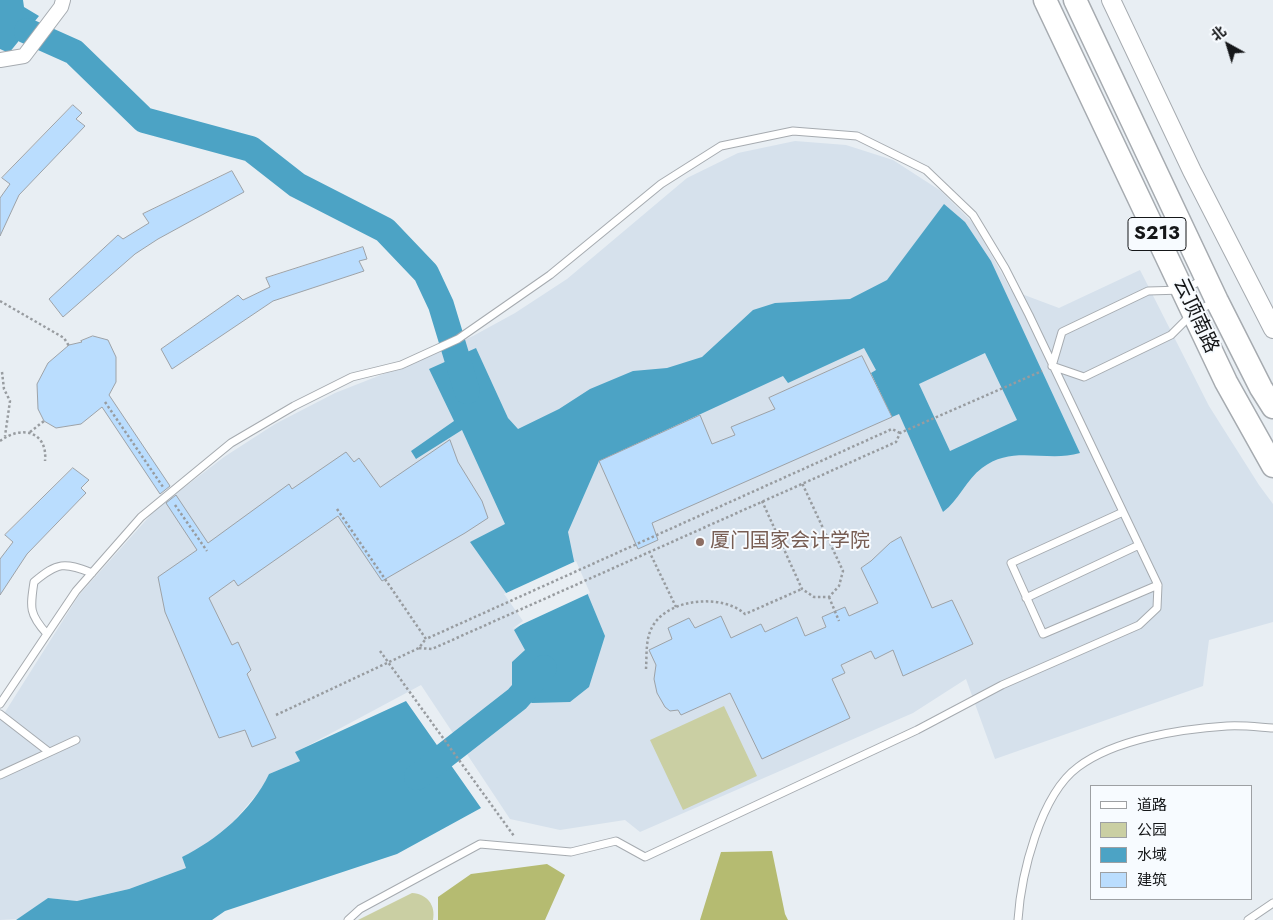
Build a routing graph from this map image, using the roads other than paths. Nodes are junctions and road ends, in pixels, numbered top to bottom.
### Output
1 (1045, 0) edge
2 (1075, 0) edge
3 (1111, 0) edge
4 (62, 3) edge
5 (0, 60) edge
6 (1206, 278) junction
7 (1184, 290) junction
8 (1217, 301) junction
9 (1194, 312) junction
10 (1273, 329) edge
11 (1052, 366) junction
12 (1273, 407) edge
13 (1273, 466) edge
14 (1123, 512) junction
15 (1139, 545) junction
16 (92, 573) junction
17 (1158, 585) junction
18 (1026, 598) junction
19 (47, 634) junction
20 (0, 704) edge
21 (0, 714) edge
22 (1273, 728) edge
23 (76, 740) dead end
24 (49, 752) junction
25 (0, 775) edge
26 (1273, 903) edge
27 (1019, 919) edge
28 (348, 920) edge
29 (1248, 920) edge

1 - 7 main road, 云顶南路 / S213
2 - 6 main road, 云顶南路 / S213
3 - 10 street
4 - 5 street
6 - 7 lane
6 - 8 main road, 云顶南路 / S213
7 - 9 main road, 云顶南路 / S213
7 - 11 lane
8 - 9 lane
8 - 12 main road, 云顶南路 / S213
9 - 11 lane
9 - 13 main road, 云顶南路 / S213
11 - 14 lane
11 - 16 lane
14 - 15 lane
14 - 18 lane
15 - 17 lane
15 - 18 lane
16 - 19 lane
16 - 19 lane
17 - 18 lane
17 - 28 lane
19 - 20 lane
21 - 24 lane
22 - 27 lane
23 - 24 lane
24 - 25 lane
26 - 29 lane

